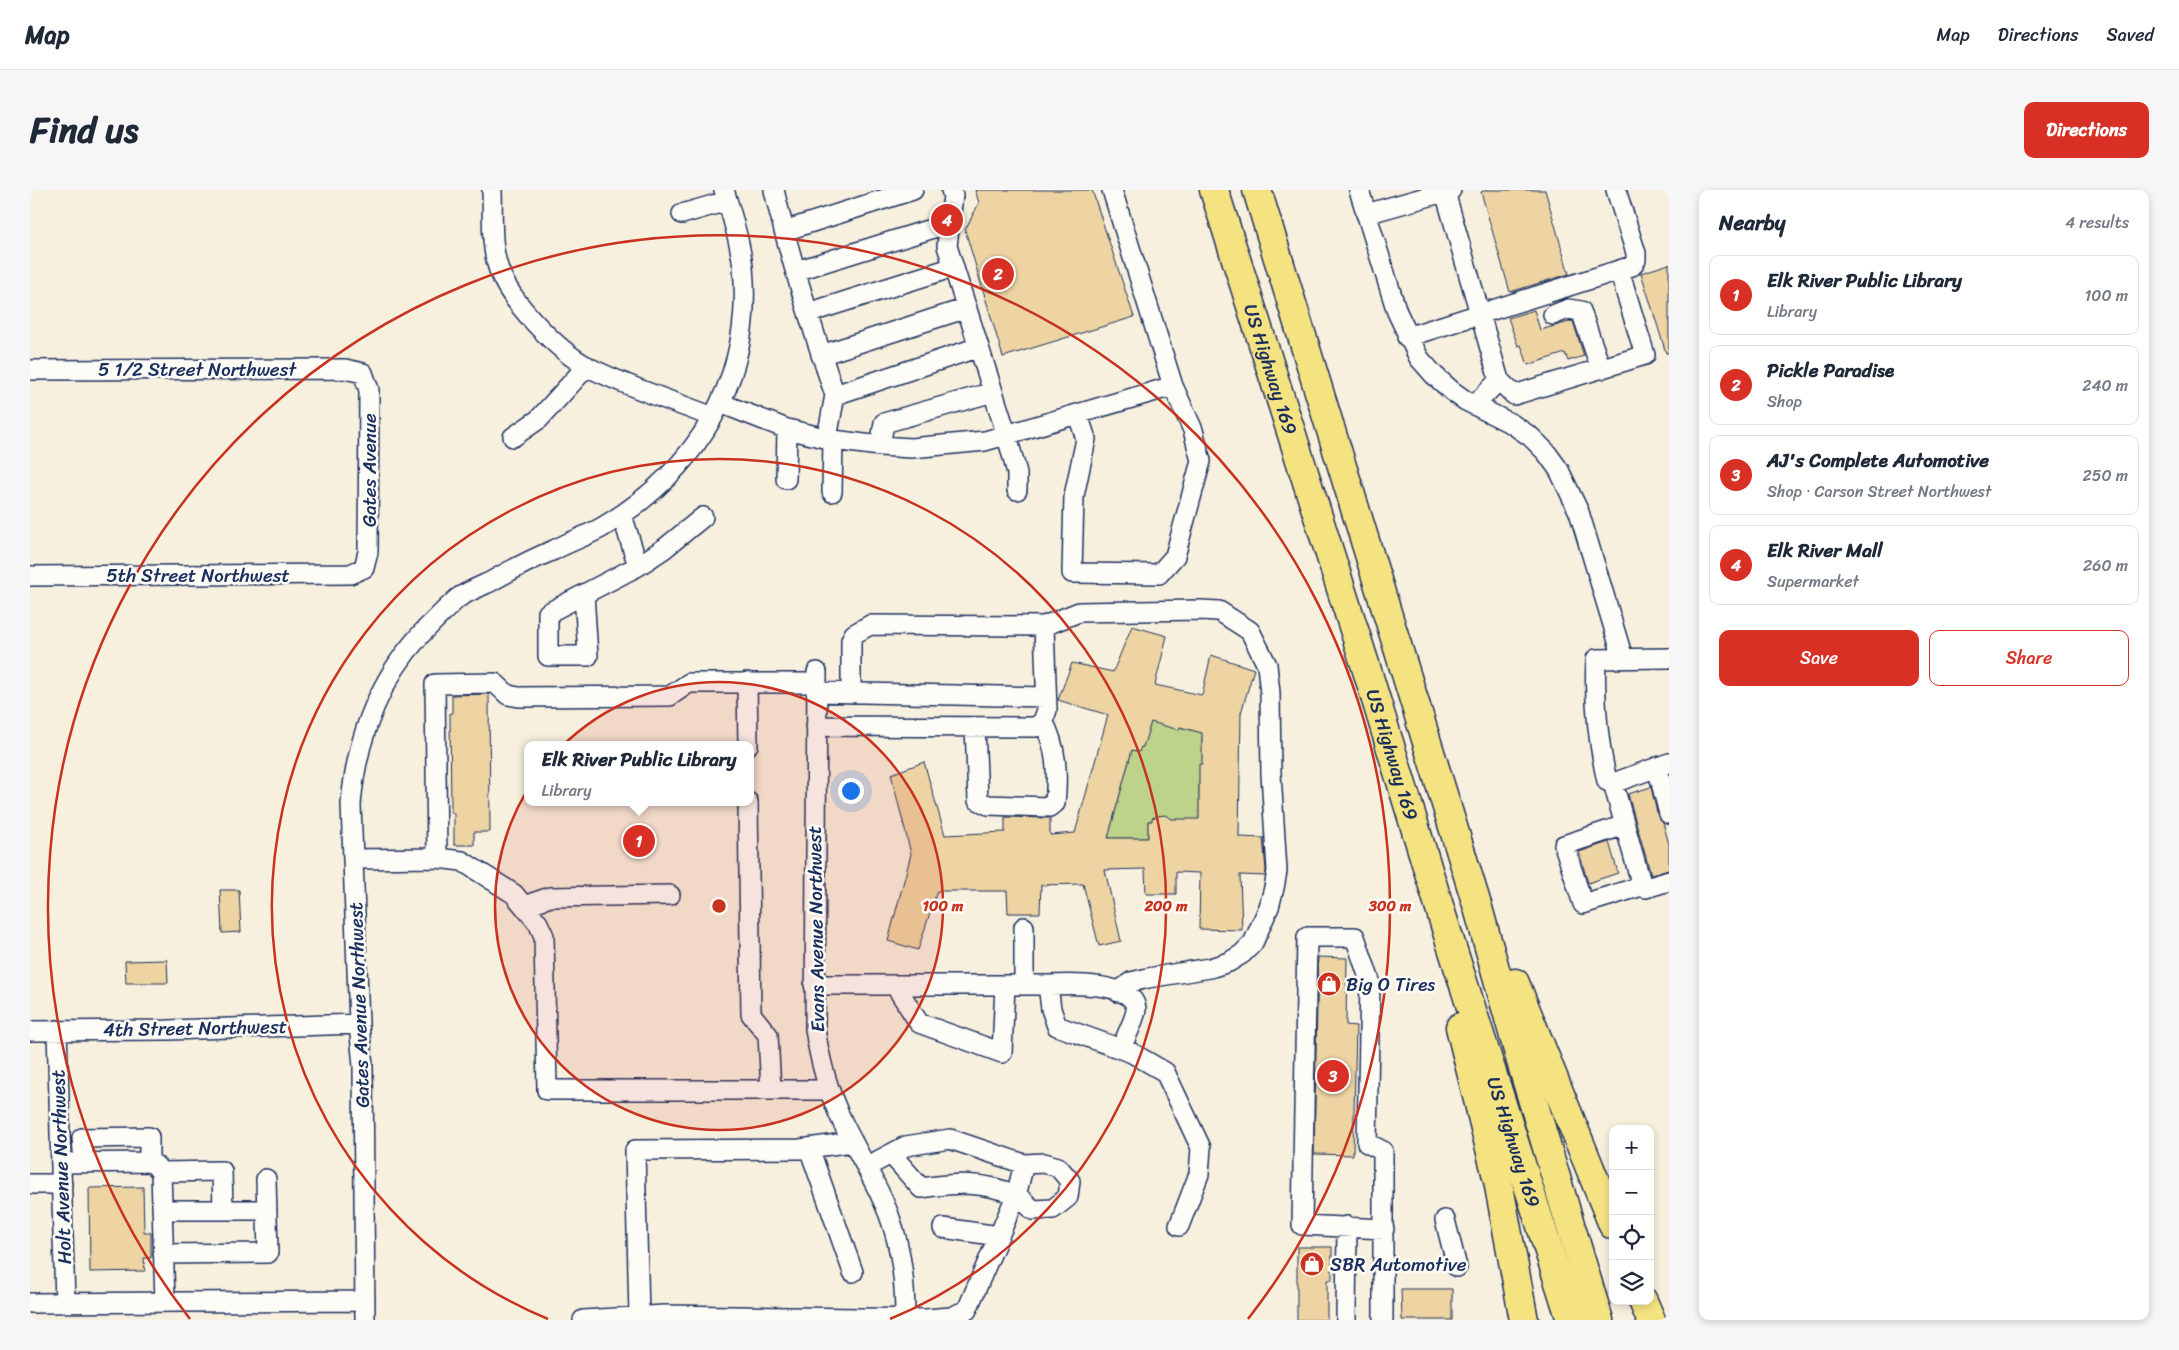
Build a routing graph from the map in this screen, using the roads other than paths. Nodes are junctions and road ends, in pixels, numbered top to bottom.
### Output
1 (492, 190) edge
2 (774, 190) edge
3 (913, 190) edge
4 (951, 190) edge
5 (1112, 190) edge
6 (1214, 190) edge
7 (1257, 190) edge
8 (1359, 190) edge
9 (1616, 190) edge
10 (1448, 191) edge
11 (726, 196) edge
12 (682, 214) dead end
13 (1366, 214) junction
14 (950, 223) junction
15 (784, 231) junction
16 (954, 267) junction
17 (1619, 270) junction
18 (796, 271) junction
19 (1559, 288) junction
20 (967, 308) junction
21 (808, 313) junction
22 (1481, 313) junction
23 (1408, 338) junction
24 (979, 347) junction
25 (822, 355) junction
26 (587, 366) junction
27 (1601, 368) junction
28 (30, 370) edge
29 (363, 373) joint
30 (1499, 380) junction
31 (1173, 386) junction
32 (993, 392) junction
33 (835, 395) junction
34 (1475, 405) junction
35 (716, 410) junction
36 (1078, 414) junction
37 (787, 429) junction
38 (1006, 436) junction
39 (513, 437) dead end
40 (830, 439) junction
41 (880, 446) junction
42 (786, 479) dead end
43 (1017, 490) dead end
44 (832, 492) dead end
45 (622, 515) junction
46 (703, 517) dead end
47 (638, 566) junction
48 (364, 568) joint
49 (30, 576) edge
50 (584, 594) dead end
51 (1044, 626) junction
52 (1623, 658) junction
53 (1669, 658) edge
54 (747, 682) junction
55 (817, 682) junction
56 (851, 693) junction
57 (1046, 697) junction
58 (1040, 724) junction
59 (816, 726) junction
60 (975, 727) junction
61 (748, 741) edge
62 (1663, 765) edge
63 (1613, 783) junction
64 (748, 806) edge
65 (1669, 814) edge
66 (1625, 825) junction
67 (437, 858) junction
68 (354, 859) junction
69 (1669, 881) edge
70 (1642, 886) junction
71 (670, 896) dead end
72 (524, 906) junction
73 (1478, 908) junction
74 (1024, 927) dead end
75 (1448, 935) junction
76 (814, 985) junction
77 (895, 985) junction
78 (1015, 985) junction
79 (1048, 985) junction
80 (1118, 992) junction
81 (359, 1024) junction
82 (30, 1030) edge
83 (57, 1030) junction
84 (1120, 1049) junction
85 (771, 1090) junction
86 (830, 1090) junction
87 (853, 1142) junction
88 (809, 1148) junction
89 (891, 1154) junction
90 (62, 1163) junction
91 (1024, 1164) junction
92 (155, 1167) junction
93 (866, 1167) junction
94 (266, 1179) dead end
95 (30, 1184) edge
96 (62, 1184) junction
97 (1016, 1196) junction
98 (162, 1210) junction
99 (223, 1210) junction
100 (267, 1210) junction
101 (1609, 1215) edge
102 (1445, 1220) dead end
103 (1179, 1226) dead end
104 (1347, 1226) junction
105 (943, 1228) dead end
106 (1384, 1229) junction
107 (999, 1236) junction
108 (163, 1254) junction
109 (1458, 1267) dead end
110 (853, 1272) dead end
111 (365, 1301) junction
112 (165, 1302) junction
113 (30, 1303) edge
114 (65, 1303) junction
115 (1645, 1305) edge
116 (1522, 1315) edge
117 (639, 1316) junction
118 (905, 1319) edge
119 (366, 1320) edge
120 (583, 1320) edge
121 (1346, 1320) edge
122 (1383, 1320) edge
123 (1571, 1320) edge
124 (1599, 1320) edge
125 (1651, 1320) edge

1 - 26 street
2 - 15 street
3 - 15 street
4 - 14 street
5 - 31 street
6 - 75 highway, US Highway 169
7 - 73 highway, US Highway 169
8 - 13 street
9 - 17 street
10 - 13 street
10 - 22 street
11 - 12 street
11 - 35 street, Gates Avenue Northwest
13 - 23 street
14 - 16 street
14 - 18 street
15 - 18 street
16 - 20 street
16 - 21 street
17 - 19 street
17 - 27 street
18 - 21 street
19 - 22 street
19 - 27 street
20 - 24 street
20 - 25 street
21 - 25 street
22 - 23 street
22 - 30 street
23 - 34 street
24 - 32 street
24 - 33 street
25 - 33 street
26 - 35 street
26 - 39 street
27 - 30 street
28 - 29 street, 5 1/2 Street Northwest
29 - 48 street, Gates Avenue
30 - 34 street
31 - 36 street
31 - 36 street
32 - 38 street
32 - 41 street
33 - 40 street
34 - 52 street
35 - 37 street
35 - 45 street, Gates Avenue Northwest
36 - 38 street
37 - 40 street
37 - 42 street
38 - 41 street
38 - 43 street
40 - 41 street
40 - 44 street
45 - 47 street
45 - 68 street, Gates Avenue Northwest
46 - 47 street
47 - 50 street
48 - 49 street, 5th Street Northwest
51 - 56 street
51 - 57 street
51 - 80 street
52 - 53 street
52 - 63 street
54 - 55 street
54 - 61 street
54 - 67 street
55 - 56 street
55 - 59 street, Evans Avenue Northwest
56 - 57 street
57 - 58 street
58 - 60 street
58 - 60 street
59 - 60 street
59 - 76 street, Evans Avenue Northwest
62 - 63 street
62 - 65 street
63 - 66 street
64 - 85 street
66 - 70 street
66 - 70 street
67 - 68 street
67 - 72 street
68 - 81 street, Gates Avenue Northwest
69 - 70 street
71 - 72 street
72 - 85 street
73 - 101 highway
73 - 124 highway, US Highway 169
74 - 78 street
75 - 116 highway
75 - 123 highway, US Highway 169
76 - 77 street
76 - 86 street, Evans Avenue Northwest
77 - 78 street
77 - 78 street
78 - 79 street
79 - 80 street
79 - 84 street
80 - 84 street
81 - 83 street, 4th Street Northwest
81 - 111 street, Gates Avenue Northwest
82 - 83 street, 4th Street Northwest
83 - 90 street, Holt Avenue Northwest
84 - 103 street
85 - 86 street
86 - 87 street, Evans Avenue Northwest
87 - 88 street
87 - 93 street, Evans Avenue Northwest
88 - 110 street
88 - 117 street
89 - 91 street
89 - 93 street
89 - 97 street
90 - 92 street
90 - 96 street, Holt Avenue Northwest
91 - 97 street
91 - 97 street
92 - 98 street
92 - 99 street
93 - 118 street, Evans Avenue Northwest
94 - 100 street
95 - 96 street
96 - 114 street, Holt Avenue Northwest
97 - 107 street
98 - 99 street
98 - 108 street
99 - 100 street
100 - 108 street
102 - 109 street
104 - 106 street
104 - 106 street
104 - 121 street
105 - 107 street
106 - 122 street
107 - 118 street
108 - 112 street
111 - 112 street
111 - 119 street
112 - 114 street
113 - 114 street
115 - 125 highway
117 - 118 street
117 - 120 street

